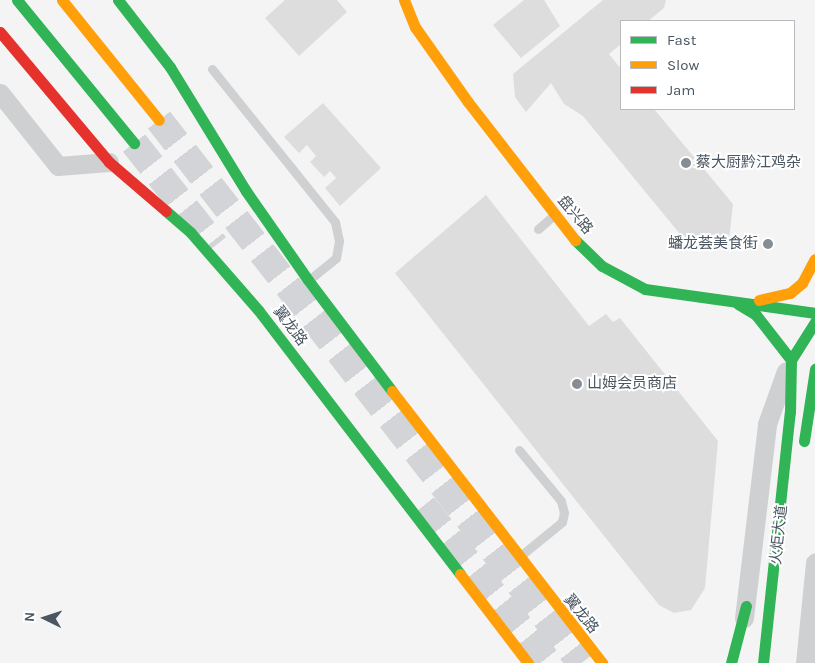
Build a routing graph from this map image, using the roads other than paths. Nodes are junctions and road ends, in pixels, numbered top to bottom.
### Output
1 (17, 0) edge
2 (62, 0) edge
3 (118, 0) edge
4 (404, 0) edge
5 (0, 32) edge
6 (212, 69) dead end
7 (0, 92) edge
8 (159, 120) tunnel mouth
9 (134, 143) tunnel mouth
10 (109, 162) junction
11 (554, 215) junction
12 (538, 229) dead end
13 (815, 259) edge
14 (308, 280) junction
15 (736, 303) junction
16 (815, 314) edge
17 (815, 322) edge
18 (791, 360) junction
19 (815, 369) edge
20 (519, 450) dead end
21 (802, 460) dead end
22 (517, 558) junction
23 (815, 562) edge
24 (746, 606) junction
25 (528, 663) edge
26 (602, 663) edge
27 (731, 663) edge
28 (739, 663) edge
29 (763, 663) edge
30 (805, 663) edge

1 - 9 main road
2 - 8 main road
3 - 14 main road, 翼龙路
4 - 11 main road, 盘兴路
5 - 10 main road, 翼龙路
6 - 14 lane
7 - 10 street
10 - 25 main road, 翼龙路
11 - 12 lane
11 - 15 main road, 盘兴路
13 - 15 main road
14 - 22 main road, 翼龙路
15 - 16 main road, 盘兴路
15 - 18 main road
17 - 18 main road
18 - 24 street
18 - 29 main road, 火炬大道
19 - 21 main road
20 - 22 lane
22 - 26 main road, 翼龙路
23 - 30 street
24 - 27 main road
24 - 28 street

